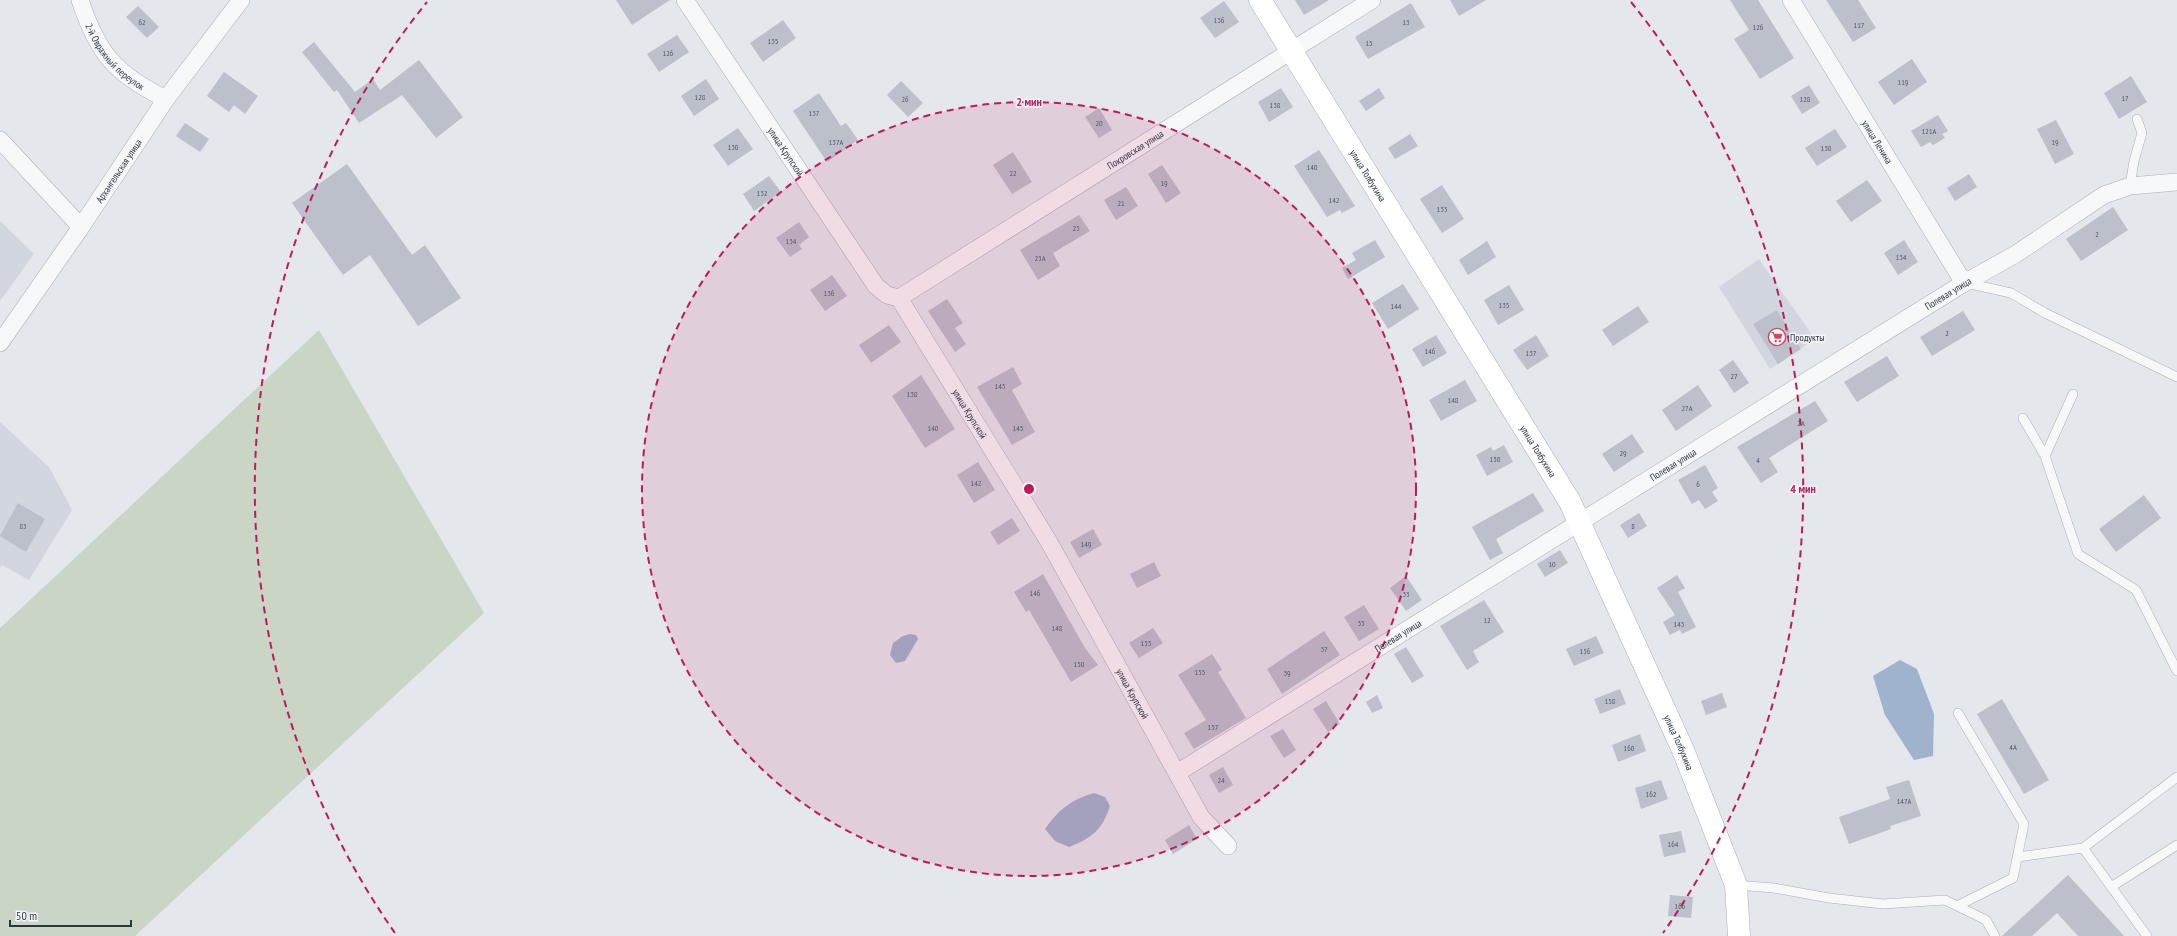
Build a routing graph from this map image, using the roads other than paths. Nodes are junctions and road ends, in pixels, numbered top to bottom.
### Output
1 (80, 0) edge
2 (241, 0) edge
3 (686, 0) edge
4 (1260, 0) edge
5 (1372, 0) edge
6 (1791, 0) edge
7 (1292, 50) junction
8 (166, 99) junction
9 (2137, 119) dead end
10 (0, 140) edge
11 (2177, 182) edge
12 (2130, 186) junction
13 (81, 227) junction
14 (1964, 283) junction
15 (898, 298) junction
16 (0, 344) edge
17 (2177, 377) edge
18 (2073, 394) dead end
19 (2023, 418) dead end
20 (2045, 456) junction
21 (1579, 521) junction
22 (2177, 671) edge
23 (1958, 713) dead end
24 (1177, 773) junction
25 (2177, 777) edge
26 (2177, 845) edge
27 (1228, 846) dead end
28 (2083, 848) junction
29 (2017, 857) junction
30 (1736, 885) junction
31 (2111, 887) junction
32 (1957, 906) junction
33 (1739, 936) edge
34 (1996, 936) edge
35 (2147, 936) edge

1 - 8 street, 2-й Овражный переулок
2 - 8 street, Архангельская улица
3 - 15 street, улица Крупской
4 - 7 main road, улица Толбухина
5 - 7 street, Покровская улица
6 - 14 street, улица Ленина
7 - 15 street, Покровская улица
7 - 21 main road, улица Толбухина
8 - 13 street, Архангельская улица
9 - 12 lane
10 - 13 street
11 - 12 street, Полевая улица
12 - 14 street, Полевая улица
13 - 16 street, Архангельская улица
14 - 17 lane
14 - 21 street, Полевая улица
15 - 24 street, улица Крупской
18 - 20 lane
19 - 20 lane
20 - 22 lane
21 - 24 street, Полевая улица
21 - 30 main road, улица Толбухина
23 - 29 lane
24 - 27 street, улица Крупской
25 - 28 lane
26 - 31 lane
28 - 29 lane
28 - 31 lane
29 - 32 lane
30 - 32 lane
30 - 33 main road, улица Толбухина
31 - 35 lane
32 - 34 lane

